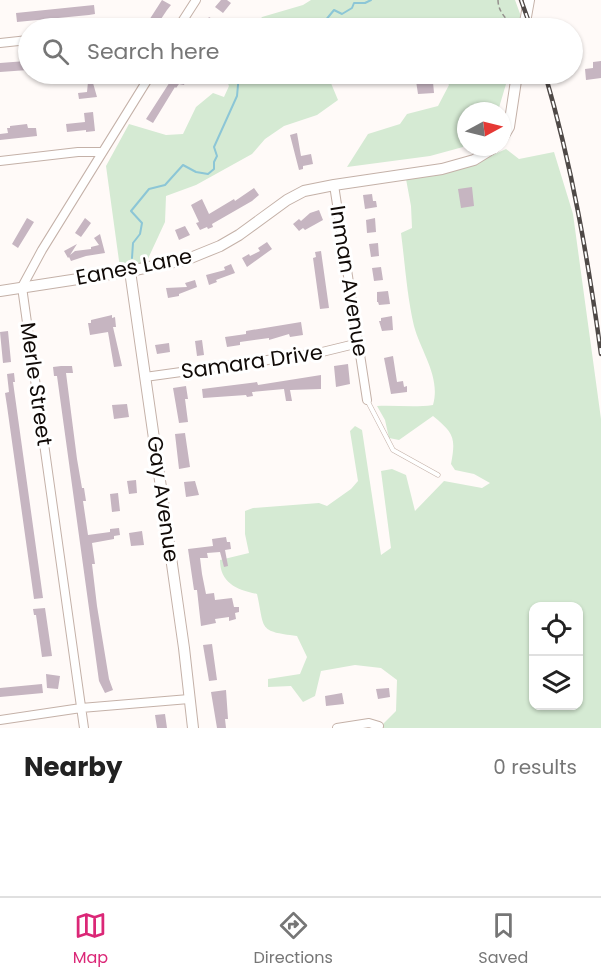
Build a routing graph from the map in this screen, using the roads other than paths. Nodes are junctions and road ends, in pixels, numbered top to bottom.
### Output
1 (196, 0) edge
2 (529, 0) edge
3 (184, 18) edge
4 (525, 18) edge
5 (18, 41) edge
6 (0, 43) edge
7 (145, 84) edge
8 (516, 84) edge
9 (511, 115) edge
10 (102, 152) junction
11 (480, 156) edge
12 (0, 161) edge
13 (334, 185) junction
14 (130, 271) junction
15 (22, 287) junction
16 (0, 291) edge
17 (359, 343) junction
18 (145, 377) junction
19 (367, 400) joint
20 (438, 474) dead end
21 (189, 699) junction
22 (81, 708) junction
23 (0, 720) edge
24 (378, 726) dead end
25 (84, 728) edge
26 (193, 728) edge
27 (337, 728) edge

1 - 3 street
2 - 4 street
5 - 6 street
7 - 10 street
8 - 9 street
10 - 12 street
10 - 15 street
11 - 13 street, Eanes Lane
13 - 14 street, Eanes Lane
13 - 17 street, Inman Avenue
14 - 15 street, Eanes Lane
14 - 18 street, Gay Avenue
15 - 16 street, Eanes Lane
15 - 22 street, Merle Street
17 - 18 street, Samara Drive
17 - 19 street, Inman Avenue
18 - 21 street, Gay Avenue
19 - 20 lane
21 - 22 street
21 - 26 street, Gay Avenue
22 - 23 street
22 - 25 street, Merle Street
24 - 27 street

